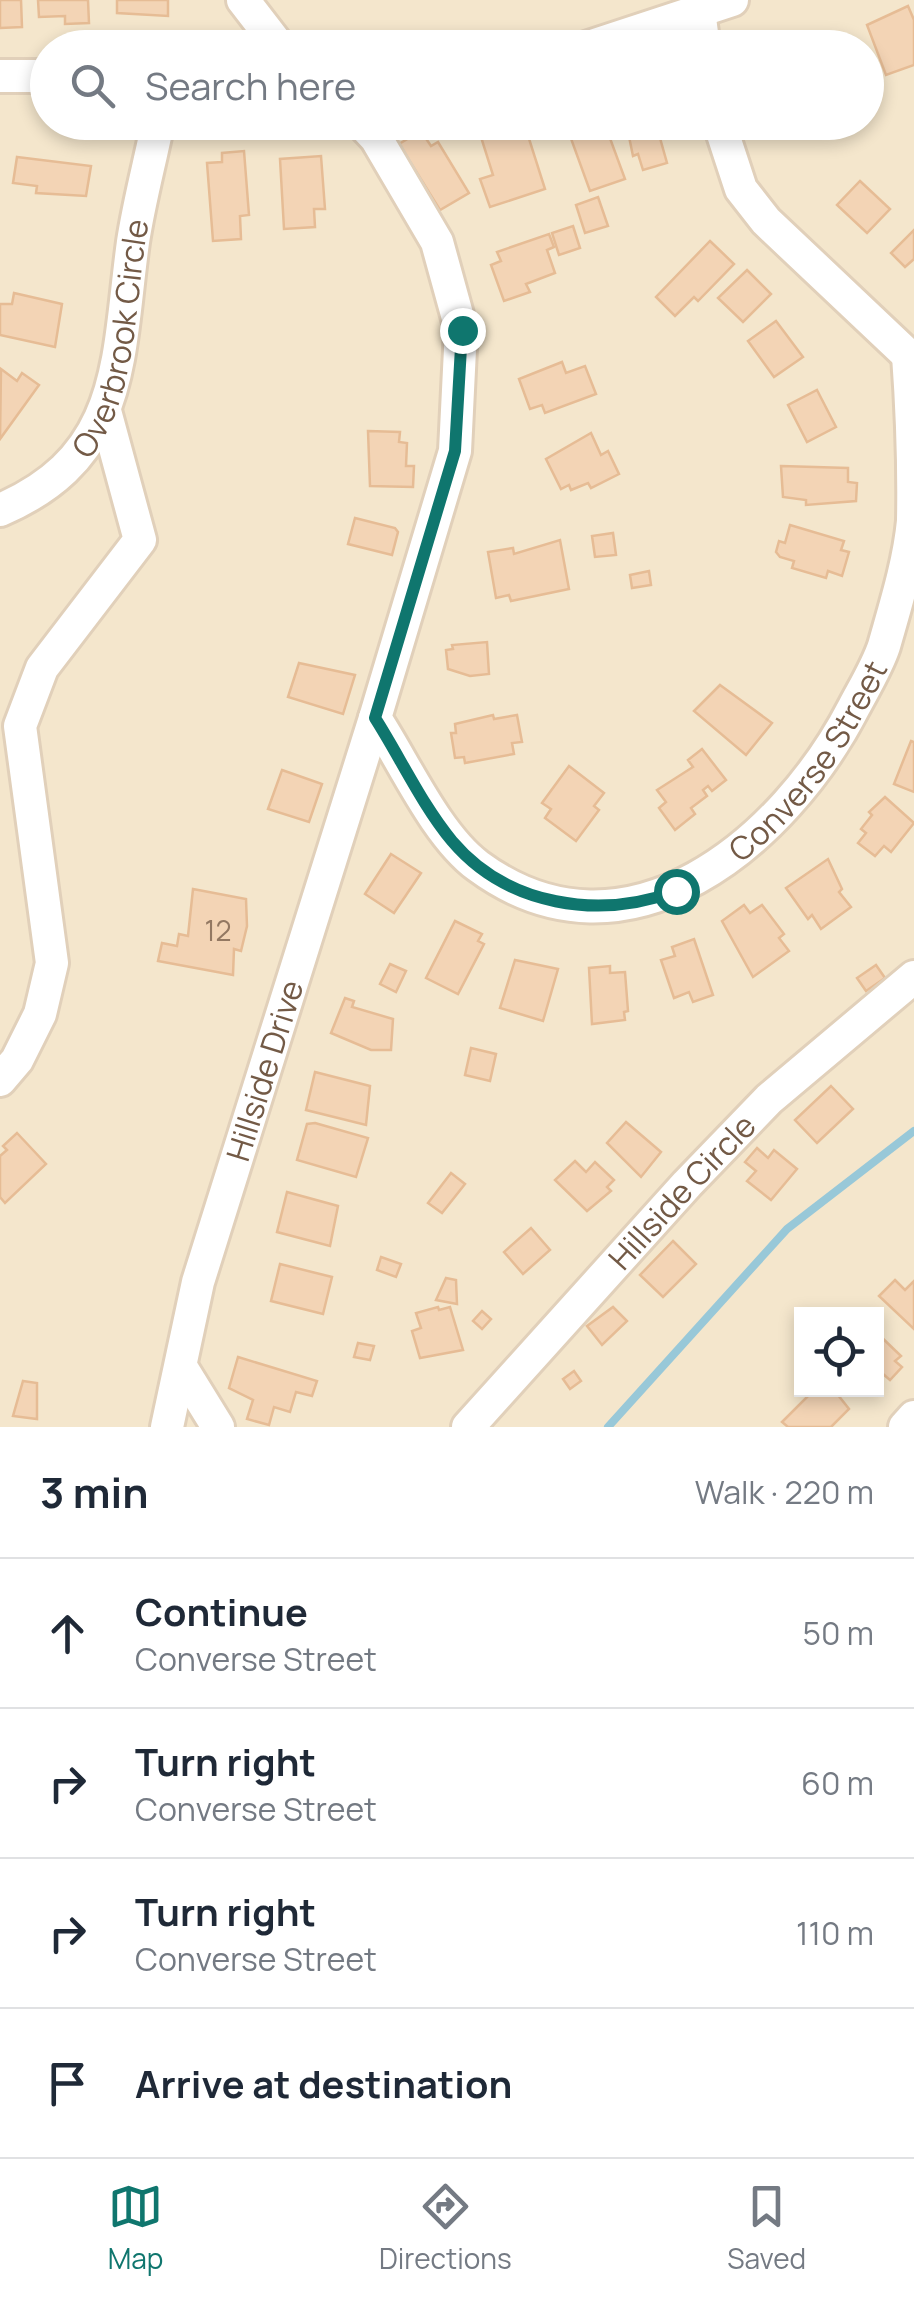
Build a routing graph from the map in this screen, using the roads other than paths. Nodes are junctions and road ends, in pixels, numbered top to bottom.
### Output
1 (243, 0) edge
2 (732, 0) edge
3 (699, 11) junction
4 (266, 30) edge
5 (641, 30) edge
6 (702, 30) edge
7 (0, 76) edge
8 (30, 76) edge
9 (154, 140) edge
10 (377, 140) edge
11 (725, 140) edge
12 (911, 358) edge
13 (105, 411) junction
14 (0, 510) edge
15 (375, 718) junction
16 (914, 977) edge
17 (0, 1080) edge
18 (181, 1367) junction
19 (914, 1417) edge
20 (166, 1427) edge
21 (218, 1427) edge
22 (468, 1427) edge
23 (904, 1427) edge

1 - 4 street
2 - 3 street
3 - 5 street
3 - 6 street
7 - 8 street
9 - 13 street, Overbrook Circle
10 - 15 street
11 - 12 street
12 - 15 street, Converse Street
13 - 14 street, Overbrook Circle
13 - 17 street
15 - 18 street, Hillside Drive
16 - 22 street, Hillside Circle
18 - 20 street, Hillside Drive
18 - 21 street
19 - 23 street

